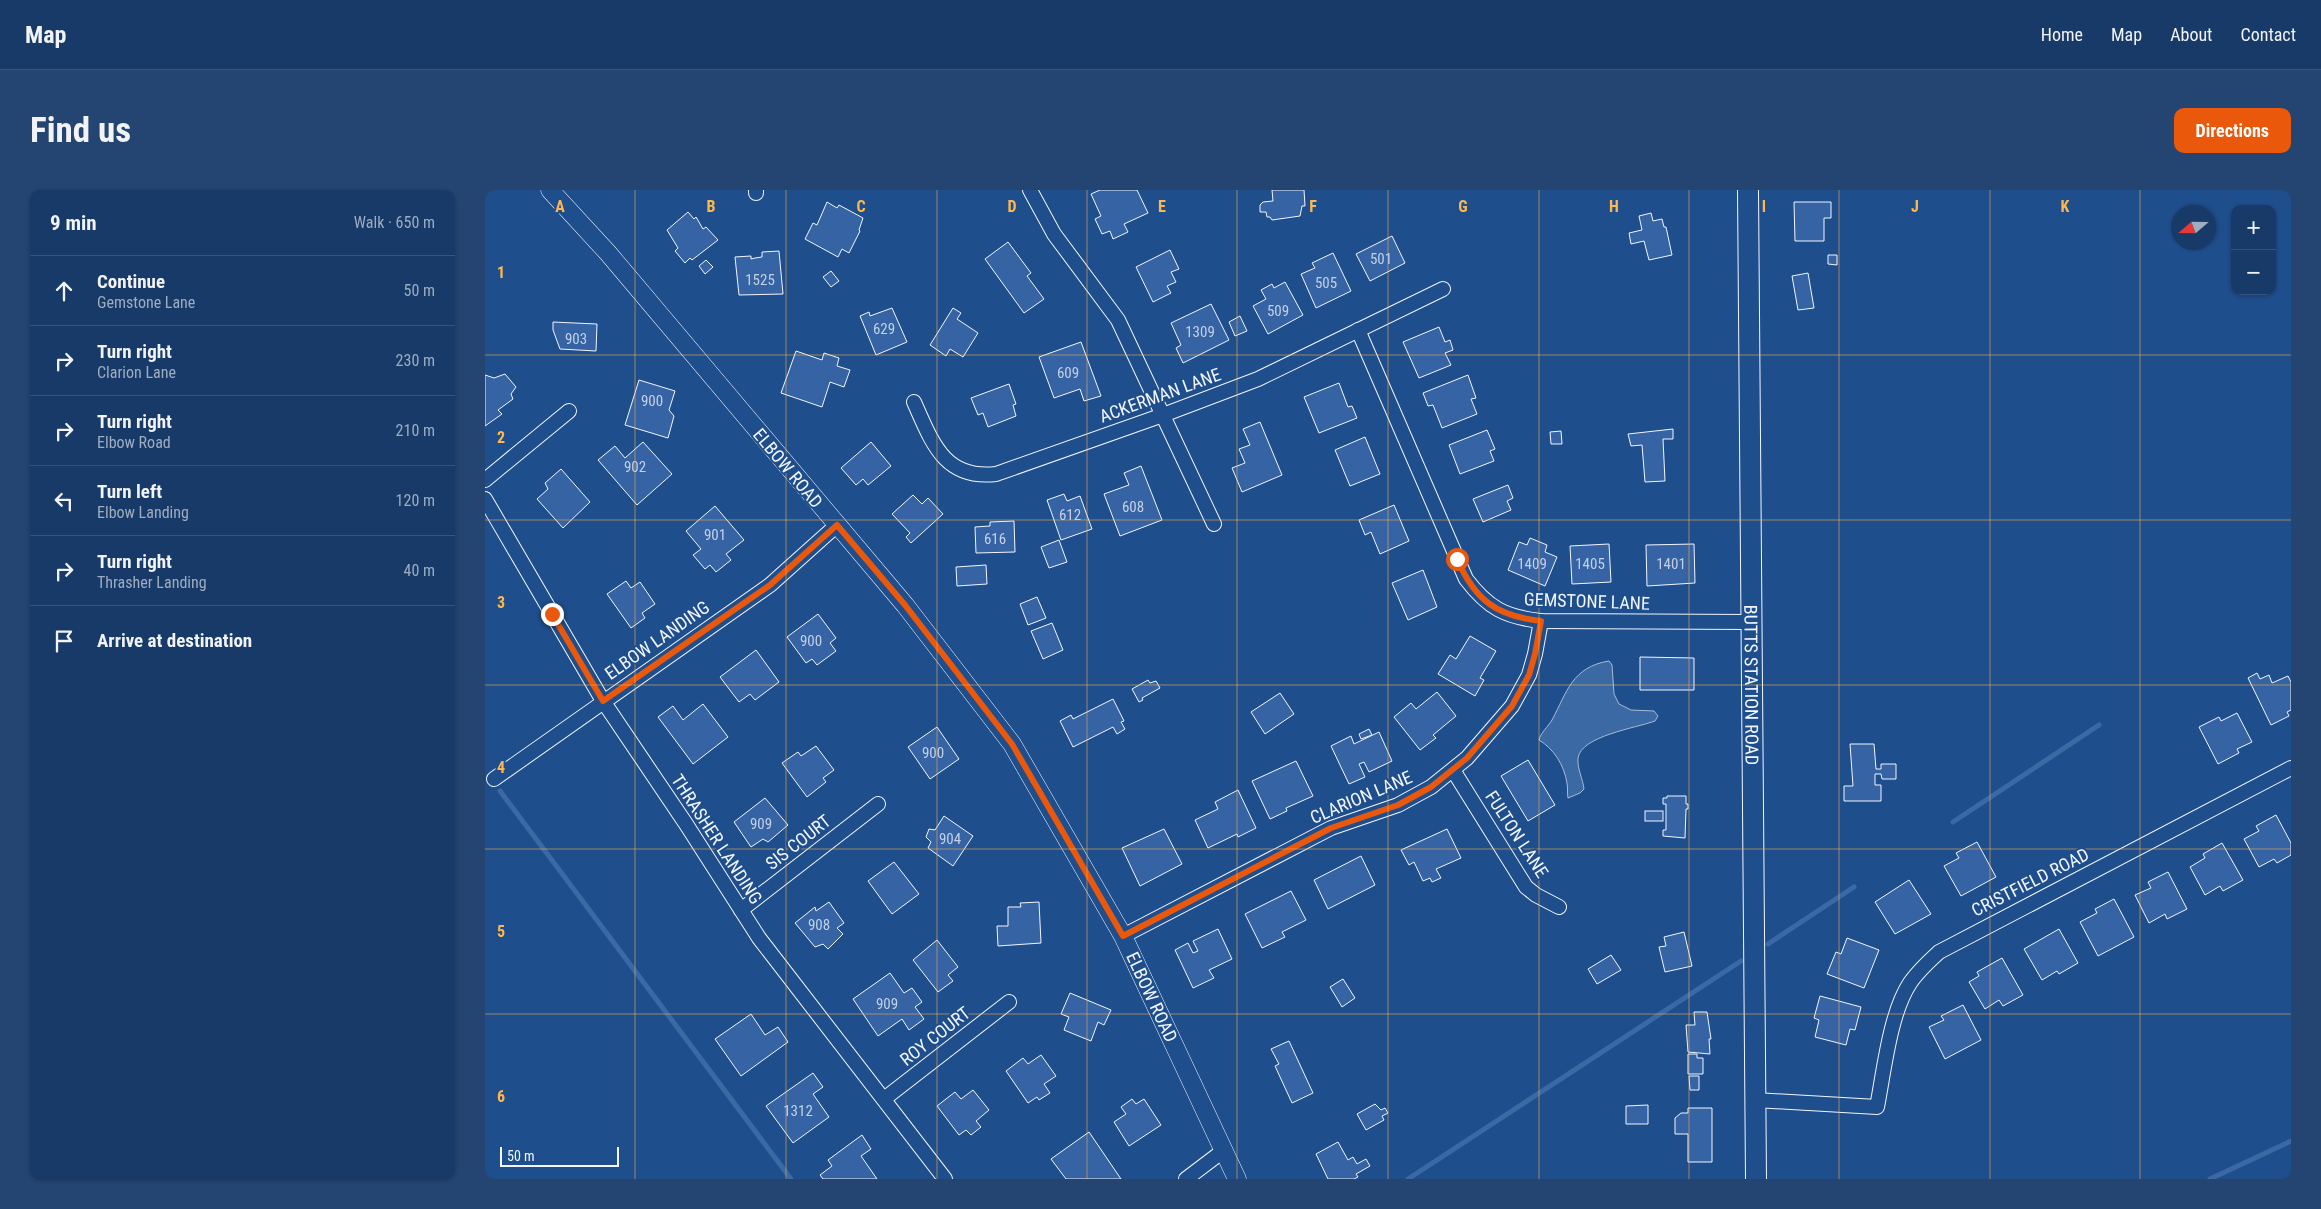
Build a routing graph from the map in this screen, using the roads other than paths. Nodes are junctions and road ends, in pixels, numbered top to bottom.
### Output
1 (550, 190) edge
2 (1030, 190) edge
3 (1748, 190) edge
4 (1443, 288) dead end
5 (1358, 330) junction
6 (913, 402) dead end
7 (569, 411) dead end
8 (1163, 415) junction
9 (485, 480) edge
10 (485, 499) edge
11 (1215, 524) dead end
12 (837, 525) junction
13 (1541, 621) junction
14 (1752, 622) junction
15 (603, 701) junction
16 (2291, 768) edge
17 (1453, 770) junction
18 (494, 779) dead end
19 (878, 804) dead end
20 (1559, 907) dead end
21 (741, 910) junction
22 (1123, 936) junction
23 (1009, 1002) dead end
24 (884, 1099) junction
25 (1755, 1100) junction
26 (1223, 1151) junction
27 (945, 1179) edge
28 (1186, 1179) edge
29 (1237, 1179) edge
30 (1756, 1179) edge

1 - 12 street, ELBOW ROAD
2 - 8 street
3 - 14 main road, BUTTS STATION ROAD
4 - 5 street, ACKERMAN LANE
5 - 8 street, ACKERMAN LANE
5 - 13 street, GEMSTONE LANE
6 - 8 street, ACKERMAN LANE
7 - 9 street
8 - 11 street
10 - 15 street, THRASHER LANDING
12 - 15 street, ELBOW LANDING
12 - 22 street, ELBOW ROAD
13 - 14 street, GEMSTONE LANE
13 - 17 street, CLARION LANE
14 - 25 main road, BUTTS STATION ROAD
15 - 18 street, ELBOW LANDING
15 - 21 street, THRASHER LANDING
16 - 25 street, CRISTFIELD ROAD
17 - 20 street, FULTON LANE
17 - 22 street, CLARION LANE
19 - 21 street, SIS COURT
21 - 24 street, THRASHER LANDING
22 - 26 street, ELBOW ROAD
23 - 24 street, ROY COURT
24 - 27 street, THRASHER LANDING
25 - 30 main road, BUTTS STATION ROAD
26 - 28 street
26 - 29 street, ELBOW ROAD

